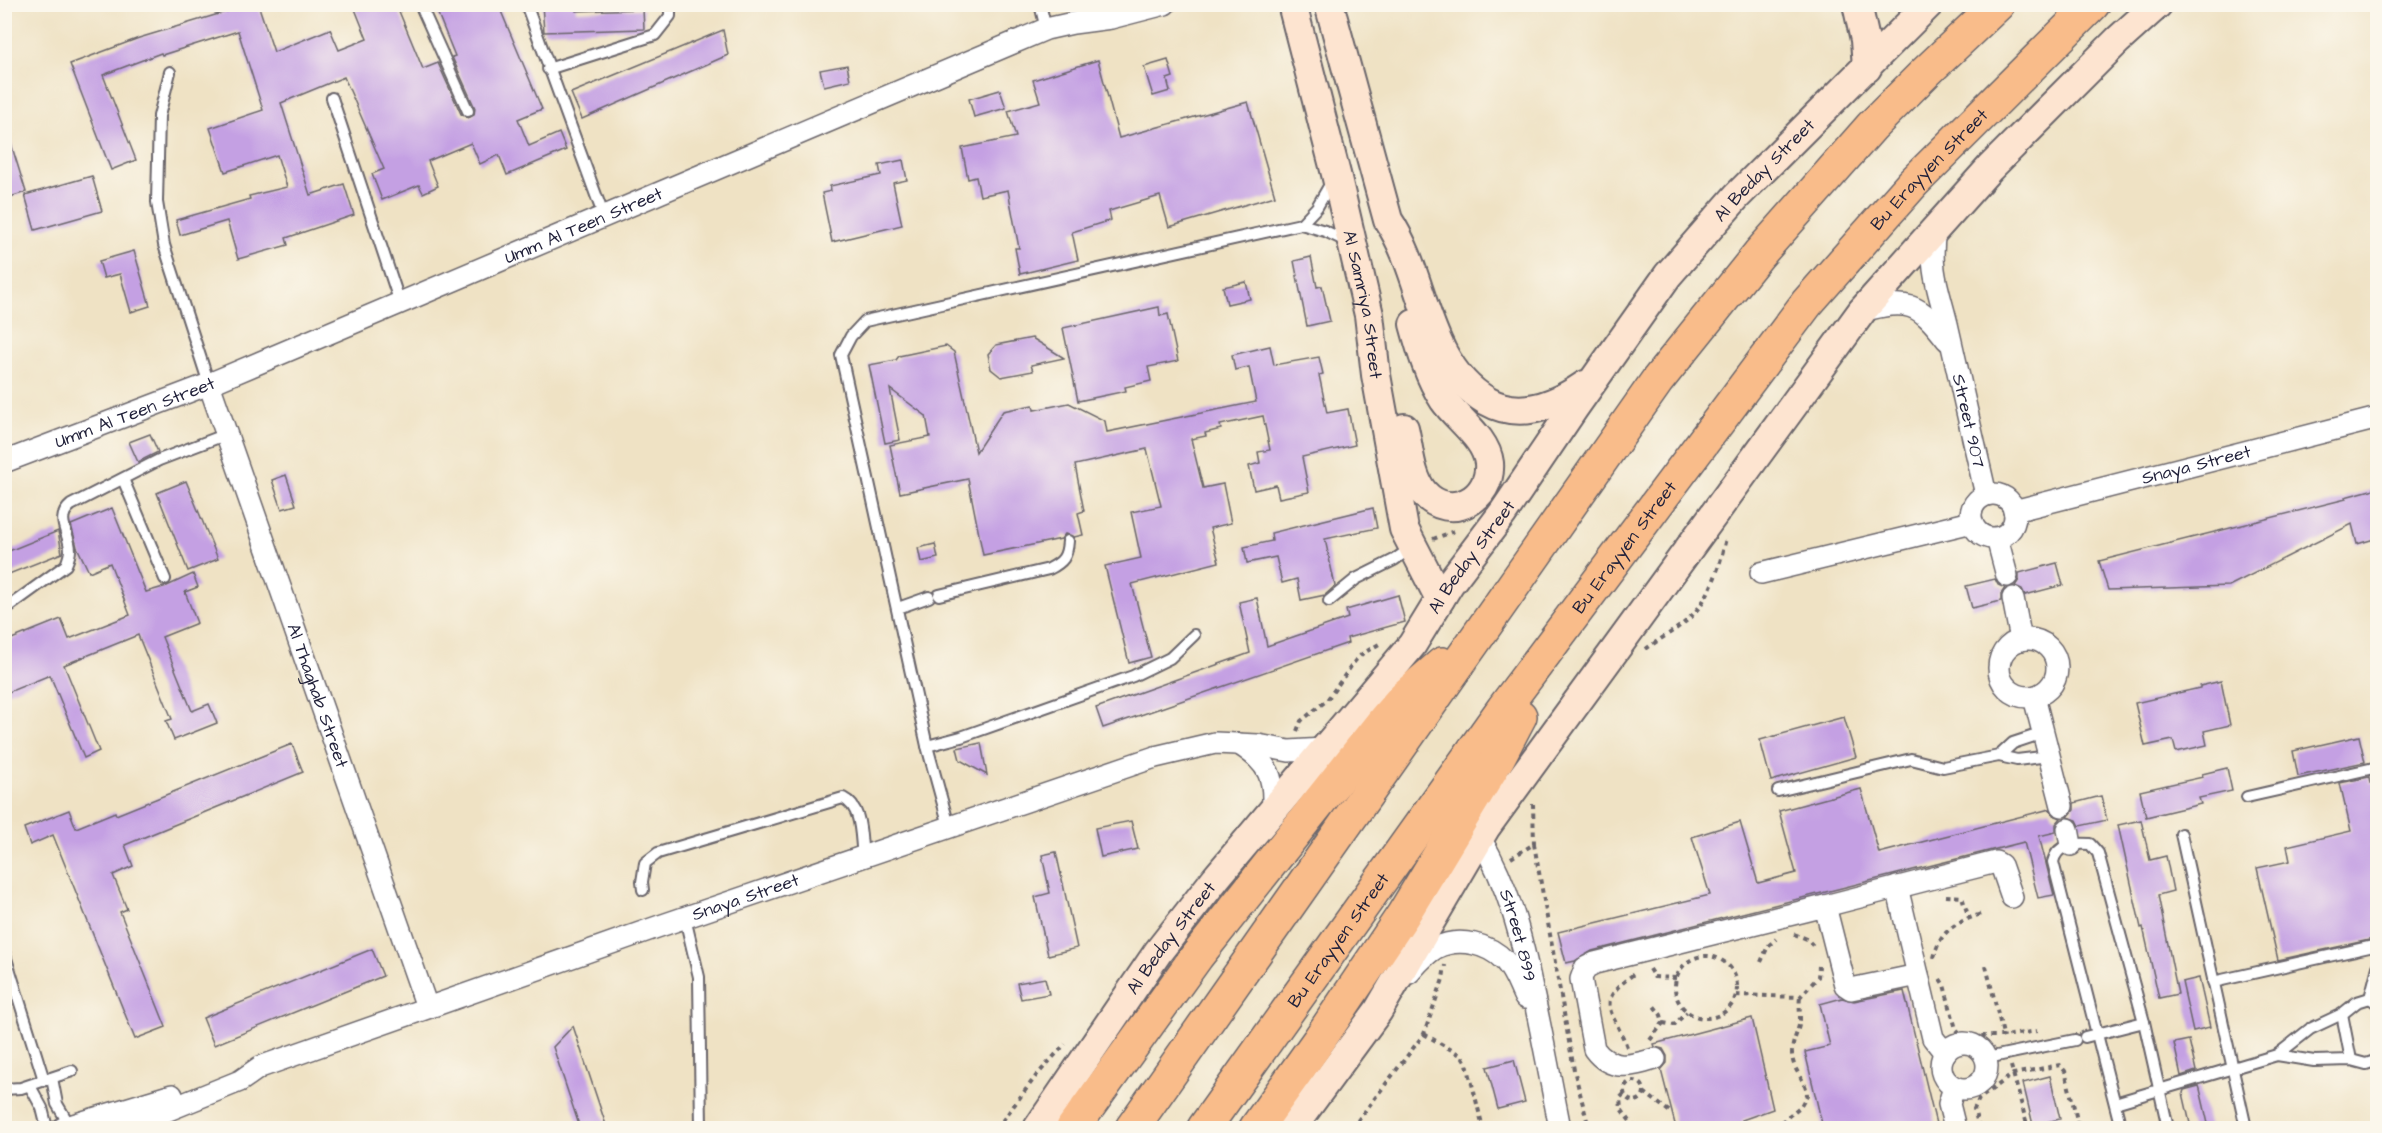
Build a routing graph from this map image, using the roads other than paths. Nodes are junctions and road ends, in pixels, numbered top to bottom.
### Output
1 (420, 4) edge
2 (526, 4) edge
3 (670, 4) edge
4 (1040, 4) edge
5 (1165, 4) edge
6 (1292, 4) edge
7 (1329, 4) edge
8 (1342, 4) edge
9 (1857, 4) edge
10 (1929, 4) edge
11 (1998, 4) edge
12 (2093, 4) edge
13 (2158, 4) edge
14 (1046, 29) junction
15 (1867, 68) junction
16 (548, 69) junction
17 (170, 72) dead end
18 (332, 98) dead end
19 (468, 111) dead end
20 (1368, 143) junction
21 (1336, 174) junction
22 (604, 217) junction
23 (1388, 220) junction
24 (1301, 224) junction
25 (1935, 230) junction
26 (1352, 244) junction
27 (400, 303) junction
28 (1862, 311) junction
29 (1369, 315) junction
30 (1951, 345) junction
31 (1596, 377) junction
32 (209, 384) junction
33 (2378, 418) edge
34 (227, 434) junction
35 (4, 462) edge
36 (123, 479) junction
37 (1986, 495) junction
38 (2014, 511) junction
39 (1972, 522) junction
40 (1997, 538) junction
41 (1068, 541) dead end
42 (1412, 547) junction
43 (1761, 573) dead end
44 (2007, 576) dead end
45 (165, 579) dead end
46 (2013, 598) dead end
47 (1440, 599) junction
48 (1329, 601) dead end
49 (898, 608) junction
50 (4, 610) edge
51 (1194, 635) dead end
52 (2021, 640) junction
53 (1472, 641) junction
54 (1542, 658) junction
55 (2034, 697) junction
56 (2043, 733) junction
57 (1235, 743) junction
58 (927, 746) junction
59 (1324, 749) junction
60 (1999, 756) junction
61 (2049, 756) junction
62 (2378, 767) edge
63 (1778, 791) dead end
64 (2247, 797) dead end
65 (2062, 806) dead end
66 (1272, 813) junction
67 (949, 826) junction
68 (2181, 834) dead end
69 (1480, 838) junction
70 (863, 856) junction
71 (1898, 887) junction
72 (643, 890) dead end
73 (2012, 897) dead end
74 (1825, 906) junction
75 (685, 918) junction
76 (2378, 945) edge
77 (4, 952) edge
78 (2378, 967) edge
79 (1926, 973) junction
80 (2213, 982) junction
81 (1389, 994) junction
82 (2374, 1001) edge
83 (427, 1008) junction
84 (2343, 1014) junction
85 (2144, 1022) junction
86 (2098, 1034) junction
87 (1542, 1037) junction
88 (1648, 1052) road end
89 (1945, 1053) junction
90 (2277, 1055) junction
91 (1987, 1058) junction
92 (2352, 1060) junction
93 (2378, 1060) edge
94 (260, 1067) junction
95 (2232, 1068) junction
96 (72, 1071) dead end
97 (48, 1079) junction
98 (30, 1086) junction
99 (1954, 1087) junction
100 (4, 1089) edge
101 (2159, 1090) junction
102 (2115, 1103) junction
103 (66, 1127) edge
104 (47, 1128) edge
105 (124, 1128) edge
106 (701, 1128) edge
107 (1038, 1128) edge
108 (1073, 1128) edge
109 (1132, 1128) edge
110 (1204, 1128) edge
111 (1256, 1128) edge
112 (1292, 1128) edge
113 (1560, 1128) edge
114 (1955, 1128) edge
115 (2121, 1128) edge
116 (2168, 1128) edge
117 (2246, 1128) edge

1 - 19 lane
2 - 16 lane
3 - 16 lane
4 - 14 lane
5 - 14 street, Umm Al Teen Street
6 - 21 main road, Al Samriya Street
7 - 20 main road
8 - 20 street
9 - 15 main road
10 - 15 main road, Al Beday Street
11 - 53 highway
12 - 54 highway, Bu Erayyen Street
13 - 25 main road
14 - 22 street, Umm Al Teen Street
15 - 31 main road, Al Beday Street
16 - 22 lane
17 - 32 lane
18 - 27 lane
20 - 23 main road
21 - 24 lane
21 - 26 main road, Al Samriya Street
22 - 27 street, Umm Al Teen Street
23 - 29 main road
23 - 31 main road
24 - 26 lane
24 - 49 lane
25 - 28 main road
25 - 30 street, Street 907
26 - 29 main road, Al Samriya Street
27 - 32 street, Umm Al Teen Street
28 - 30 street, Street 907
28 - 69 main road
29 - 42 main road, Al Samriya Street
30 - 37 street, Street 907
31 - 47 main road, Al Beday Street
32 - 34 street, Al Thaghab Street
32 - 35 street, Umm Al Teen Street
33 - 38 street, Snaya Street
34 - 36 lane
34 - 83 street, Al Thaghab Street
36 - 45 lane
36 - 50 lane
37 - 38 street
37 - 39 street
38 - 40 street
39 - 40 street
39 - 43 street
40 - 44 street
41 - 49 lane
42 - 47 main road, Al Samriya Street
42 - 48 lane
46 - 52 street
47 - 59 main road, Al Beday Street
49 - 58 lane
51 - 58 lane
52 - 55 street
52 - 55 street
53 - 108 highway
53 - 109 highway
54 - 110 highway, Bu Erayyen Street
54 - 111 highway
55 - 56 street
56 - 60 lane
56 - 61 street
57 - 59 street, Snaya Street
57 - 66 street
57 - 67 street, Snaya Street
58 - 67 lane
59 - 66 main road, Al Beday Street
60 - 61 lane
60 - 63 lane
61 - 65 street
62 - 64 lane
66 - 107 main road, Al Beday Street
67 - 70 street, Snaya Street
68 - 80 lane
69 - 81 main road
69 - 87 street, Street 899
70 - 72 lane
70 - 75 street, Snaya Street
71 - 73 street
71 - 74 street
71 - 79 street
74 - 79 street
74 - 88 street
75 - 83 street, Snaya Street
75 - 106 lane
76 - 80 lane
77 - 97 lane
78 - 82 lane
79 - 89 street
80 - 95 lane
81 - 87 street, Street 899
81 - 112 main road
82 - 84 lane
83 - 94 street, Snaya Street
84 - 90 lane
84 - 92 lane
85 - 86 lane
85 - 86 lane
85 - 101 lane
86 - 91 lane
86 - 102 lane
87 - 113 street, Street 899
89 - 91 street
89 - 99 street
90 - 92 lane
90 - 95 lane
91 - 99 street
92 - 93 lane
94 - 103 street, Snaya Street
94 - 105 street, Snaya Street
95 - 101 lane
95 - 117 lane
96 - 97 lane
97 - 98 lane
97 - 103 lane
98 - 100 lane
98 - 104 lane
99 - 114 street
101 - 102 lane
101 - 116 lane
102 - 115 lane

